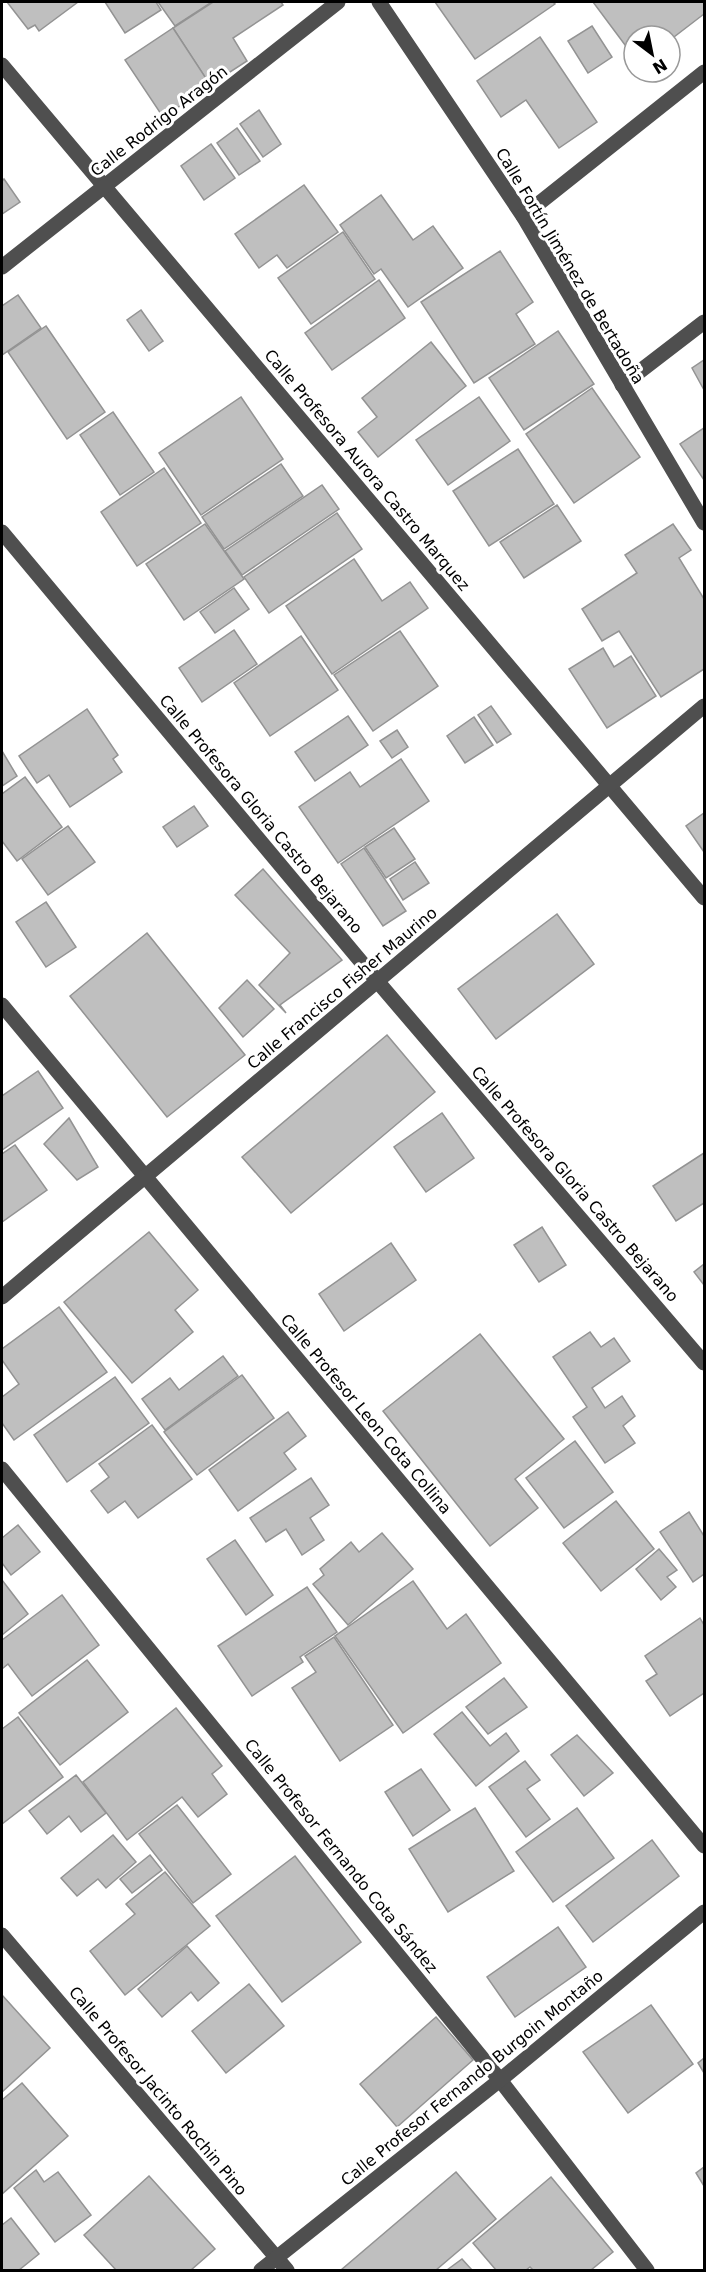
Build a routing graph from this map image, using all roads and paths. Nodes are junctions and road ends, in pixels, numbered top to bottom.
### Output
1 (338, 2) edge
2 (380, 2) edge
3 (2, 65) edge
4 (705, 72) edge
5 (105, 186) junction
6 (523, 216) junction
7 (2, 267) edge
8 (705, 322) edge
9 (622, 386) junction
10 (705, 523) edge
11 (2, 532) edge
12 (705, 706) edge
13 (609, 785) junction
14 (705, 898) edge
15 (378, 982) junction
16 (2, 1005) edge
17 (145, 1178) junction
18 (2, 1297) edge
19 (705, 1363) edge
20 (2, 1469) edge
21 (705, 1846) edge
22 (705, 1912) edge
23 (2, 1935) edge
24 (500, 2080) junction
25 (276, 2257) junction
26 (261, 2271) edge
27 (286, 2271) edge
28 (647, 2271) edge

1 - 5 street, Calle Rodrigo Aragón
2 - 6 street, Calle Fortín Jiménez de Bertadoña
3 - 5 street, Calle Profesora Aurora Castro Marquez
4 - 6 street
5 - 7 street, Calle Rodrigo Aragón
5 - 13 street, Calle Profesora Aurora Castro Marquez
6 - 9 street, Calle Fortín Jiménez de Bertadoña
8 - 9 street
9 - 10 street, Calle Fortín Jiménez de Bertadoña
11 - 15 street, Calle Profesora Gloria Castro Bejarano
12 - 13 street, Calle Francisco Fisher Maurino
13 - 14 street, Calle Profesora Aurora Castro Marquez
13 - 15 street, Calle Francisco Fisher Maurino
15 - 17 street, Calle Francisco Fisher Maurino
15 - 19 street, Calle Profesora Gloria Castro Bejarano
16 - 17 street, Calle Profesor Leon Cota Collina
17 - 18 street, Calle Francisco Fisher Maurino
17 - 21 street, Calle Profesor Leon Cota Collina
20 - 24 street, Calle Profesor Fernando Cota Sández
22 - 24 street, Calle Profesor Fernando Burgoin Montaño
23 - 25 street, Calle Profesor Jacinto Rochin Pino
24 - 25 street, Calle Profesor Fernando Burgoin Montaño
24 - 28 street, Calle Profesor Fernando Cota Sández
25 - 26 street, Calle Profesor Fernando Burgoin Montaño
25 - 27 street, Calle Profesor Jacinto Rochin Pino

